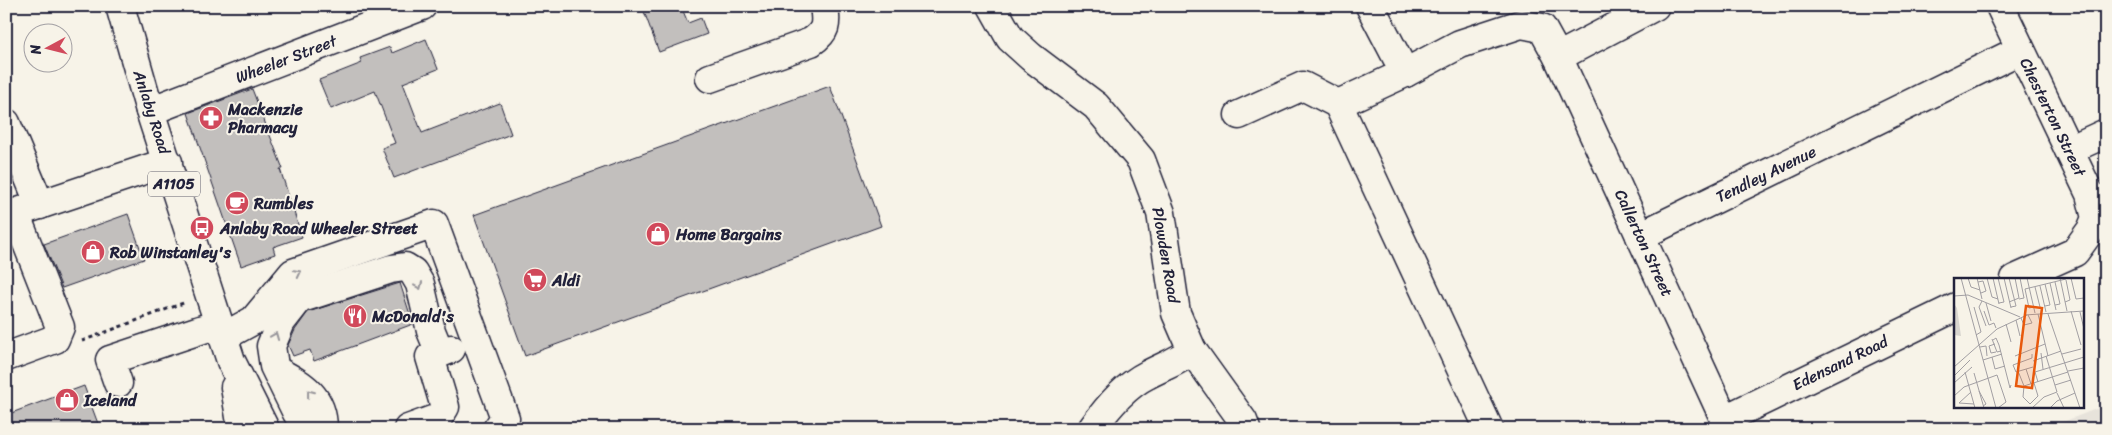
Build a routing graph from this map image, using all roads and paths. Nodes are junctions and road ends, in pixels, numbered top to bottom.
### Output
1 (120, 6) edge
2 (422, 6) edge
3 (824, 6) edge
4 (992, 6) edge
5 (1370, 6) edge
6 (1655, 6) edge
7 (2000, 6) edge
8 (2020, 50) junction
9 (1558, 57) junction
10 (1405, 73) junction
11 (710, 78) dead end
12 (1338, 104) junction
13 (150, 111) junction
14 (1239, 115) dead end
15 (6, 123) edge
16 (2106, 133) edge
17 (2069, 150) junction
18 (168, 162) junction
19 (20, 211) edge
20 (2098, 235) edge
21 (1640, 236) junction
22 (2017, 278) edge
23 (208, 293) junction
24 (1954, 307) edge
25 (476, 339) junction
26 (224, 341) junction
27 (80, 342) dead end
28 (1192, 350) junction
29 (435, 355) junction
30 (6, 357) edge
31 (277, 371) junction
32 (118, 383) dead end
33 (1727, 424) edge
34 (242, 429) edge
35 (265, 429) edge
36 (306, 429) edge
37 (323, 429) edge
38 (408, 429) edge
39 (497, 429) edge
40 (1092, 429) edge
41 (1246, 429) edge
42 (1489, 429) edge

1 - 13 street, Anlaby Road / A1105
2 - 13 street, Wheeler Street
3 - 11 street
4 - 28 street, Plowden Road
5 - 10 street
6 - 9 street
7 - 8 street, Chesterton Street
8 - 17 street, Chesterton Street
8 - 21 street, Tendley Avenue
9 - 10 street, Callerton Street
9 - 21 street, Callerton Street
10 - 12 street
12 - 14 street
12 - 42 street
13 - 18 street, Anlaby Road / A1105
15 - 19 street
16 - 17 street
17 - 20 street, Chesterton Street
18 - 19 street
18 - 23 street, Anlaby Road / A1105
19 - 30 street
20 - 22 street
21 - 33 street, Callerton Street
23 - 26 street, Anlaby Road / A1105
23 - 27 path
24 - 33 street, Edensand Road
26 -> 25 street
25 - 29 street
25 - 39 street
26 - 32 street
26 - 34 street, Anlaby Road / A1105
26 - 35 street, Anlaby Road / A1105
28 - 40 street
28 - 41 street, Plowden Road
31 -> 29 street
29 - 38 street
31 - 36 street
37 -> 31 street

